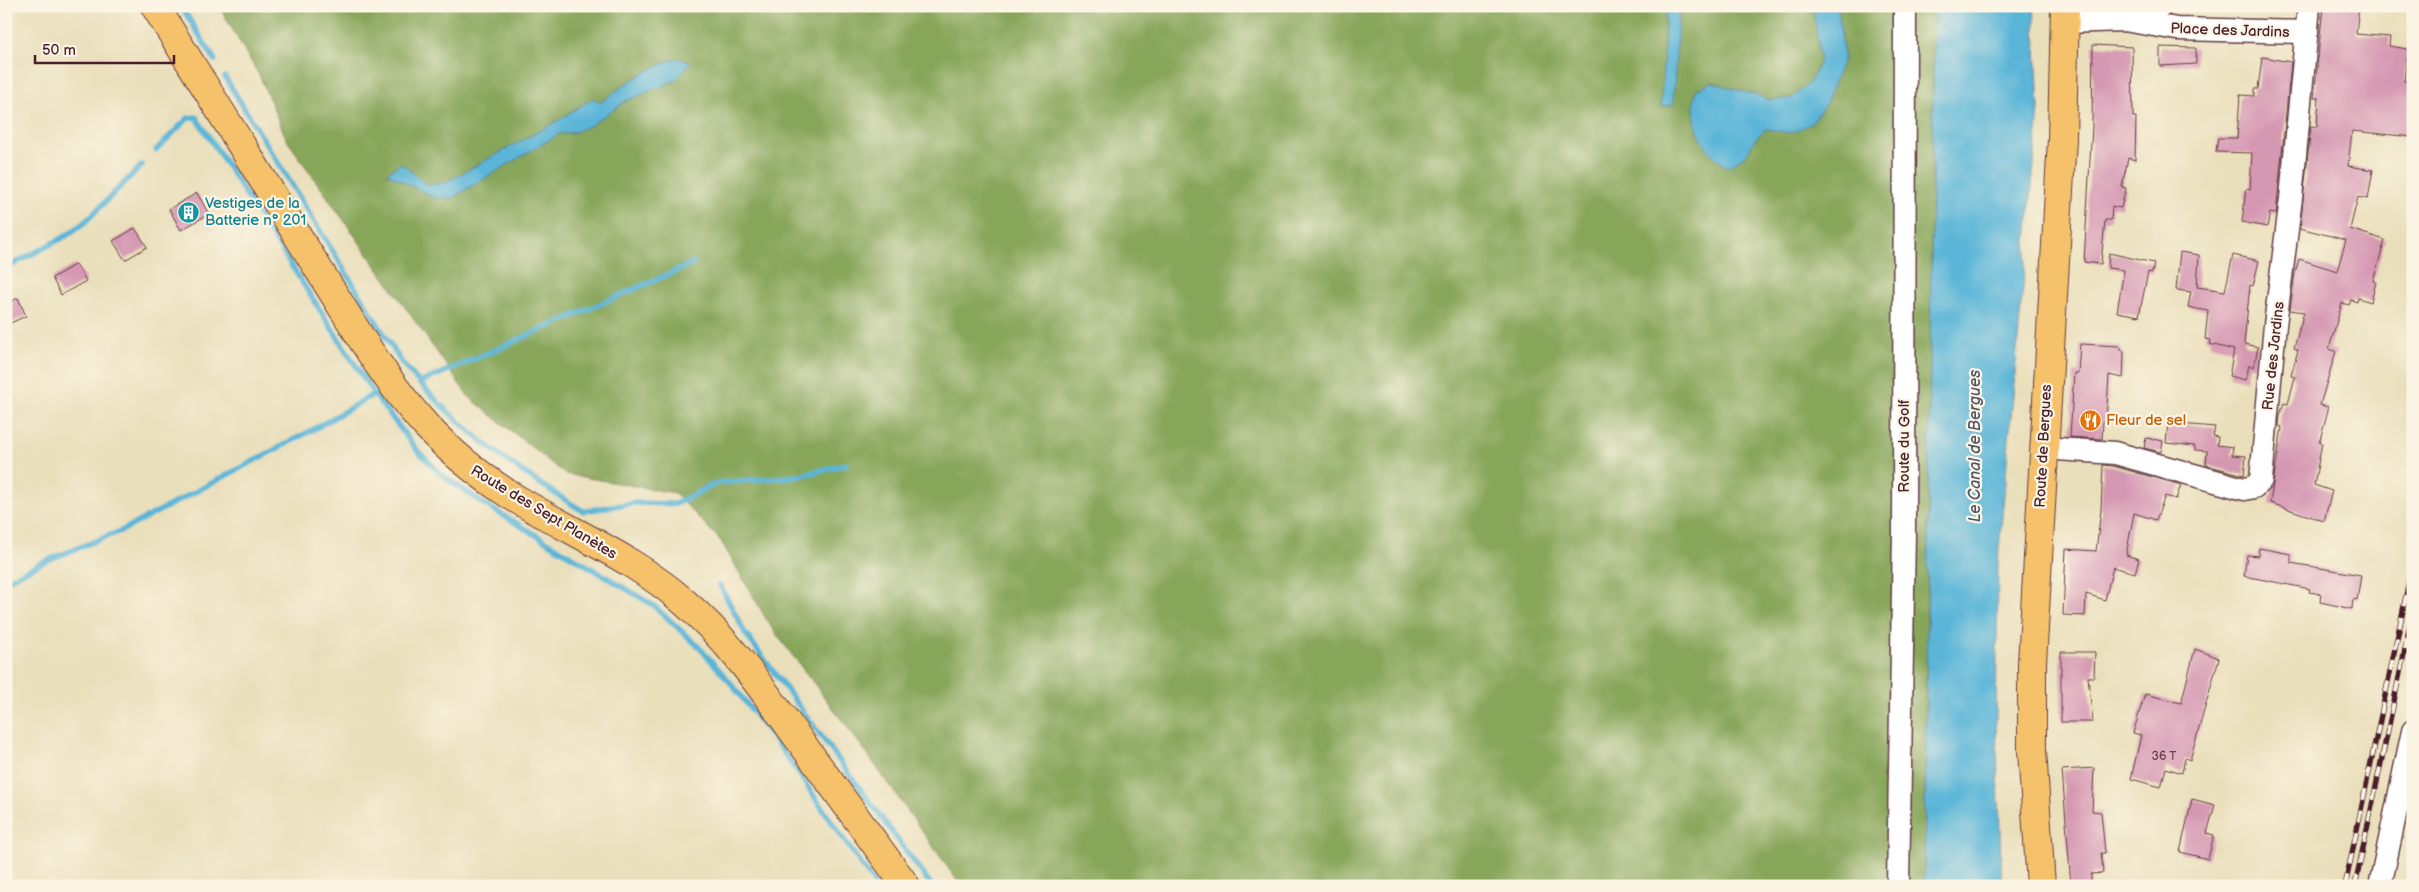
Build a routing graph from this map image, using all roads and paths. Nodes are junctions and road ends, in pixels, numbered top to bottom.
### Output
1 (156, 6) edge
2 (1905, 6) edge
3 (2308, 6) edge
4 (2150, 12) edge
5 (2065, 14) edge
6 (2307, 32) junction
7 (2043, 448) junction
8 (2413, 732) edge
9 (906, 886) edge
10 (1898, 886) edge
11 (2041, 886) edge
12 (2380, 886) edge

1 - 9 main road, Route des Sept Planètes
2 - 10 street, Route du Golf
3 - 6 street, Rue des Jardins
4 - 5 street, Place des Jardins
4 - 6 street, Place des Jardins
5 - 7 main road, Route de Bergues
6 - 7 street, Rue des Jardins
7 - 11 main road, Route de Bergues
8 - 12 street

